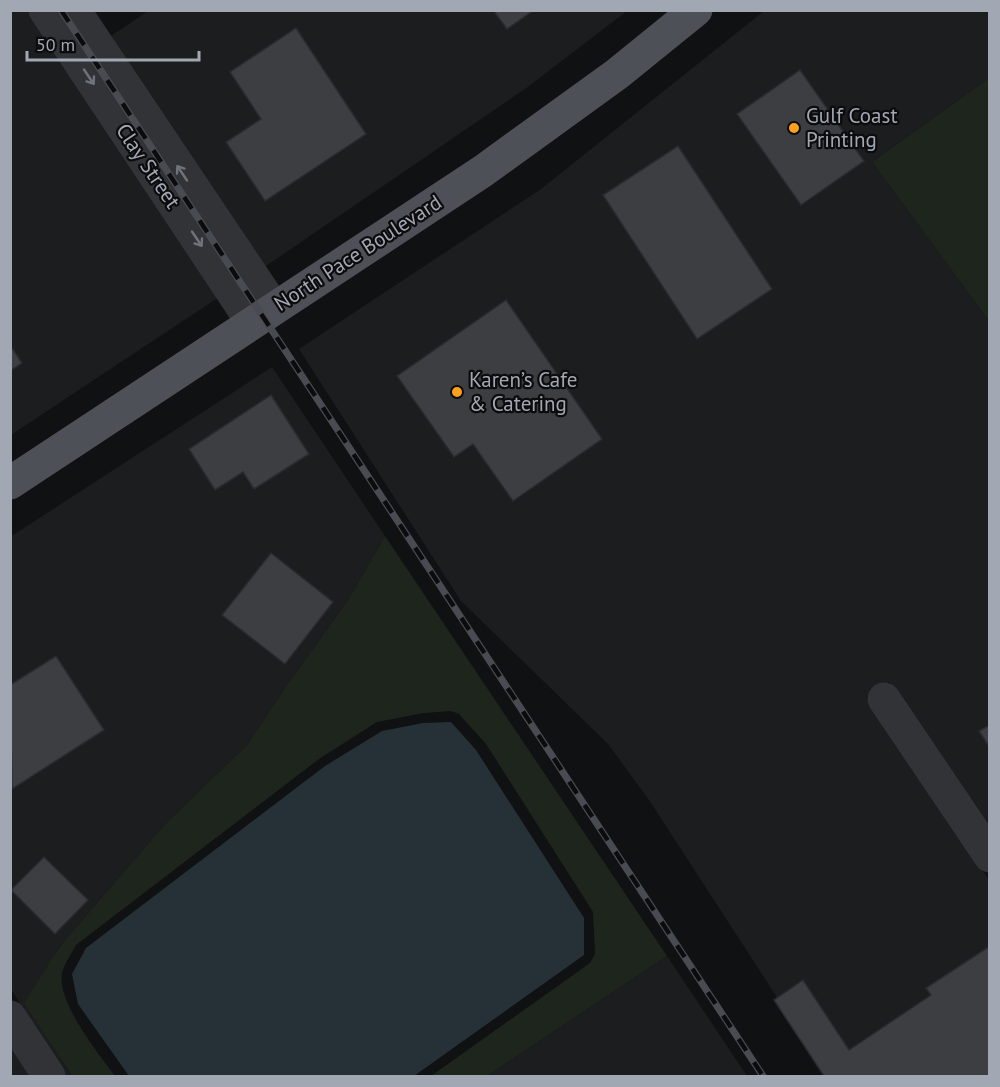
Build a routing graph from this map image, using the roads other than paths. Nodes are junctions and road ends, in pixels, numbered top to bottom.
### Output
1 (45, 10) edge
2 (74, 10) edge
3 (692, 12) edge
4 (263, 315) junction
5 (10, 483) edge
6 (884, 699) dead end
7 (990, 856) edge
8 (10, 1017) edge
9 (50, 1077) edge

1 -> 4 street, Clay Street
4 -> 2 street, Clay Street
3 - 4 main road, North Pace Boulevard
4 - 5 main road, North Pace Boulevard
6 - 7 street
8 - 9 street

